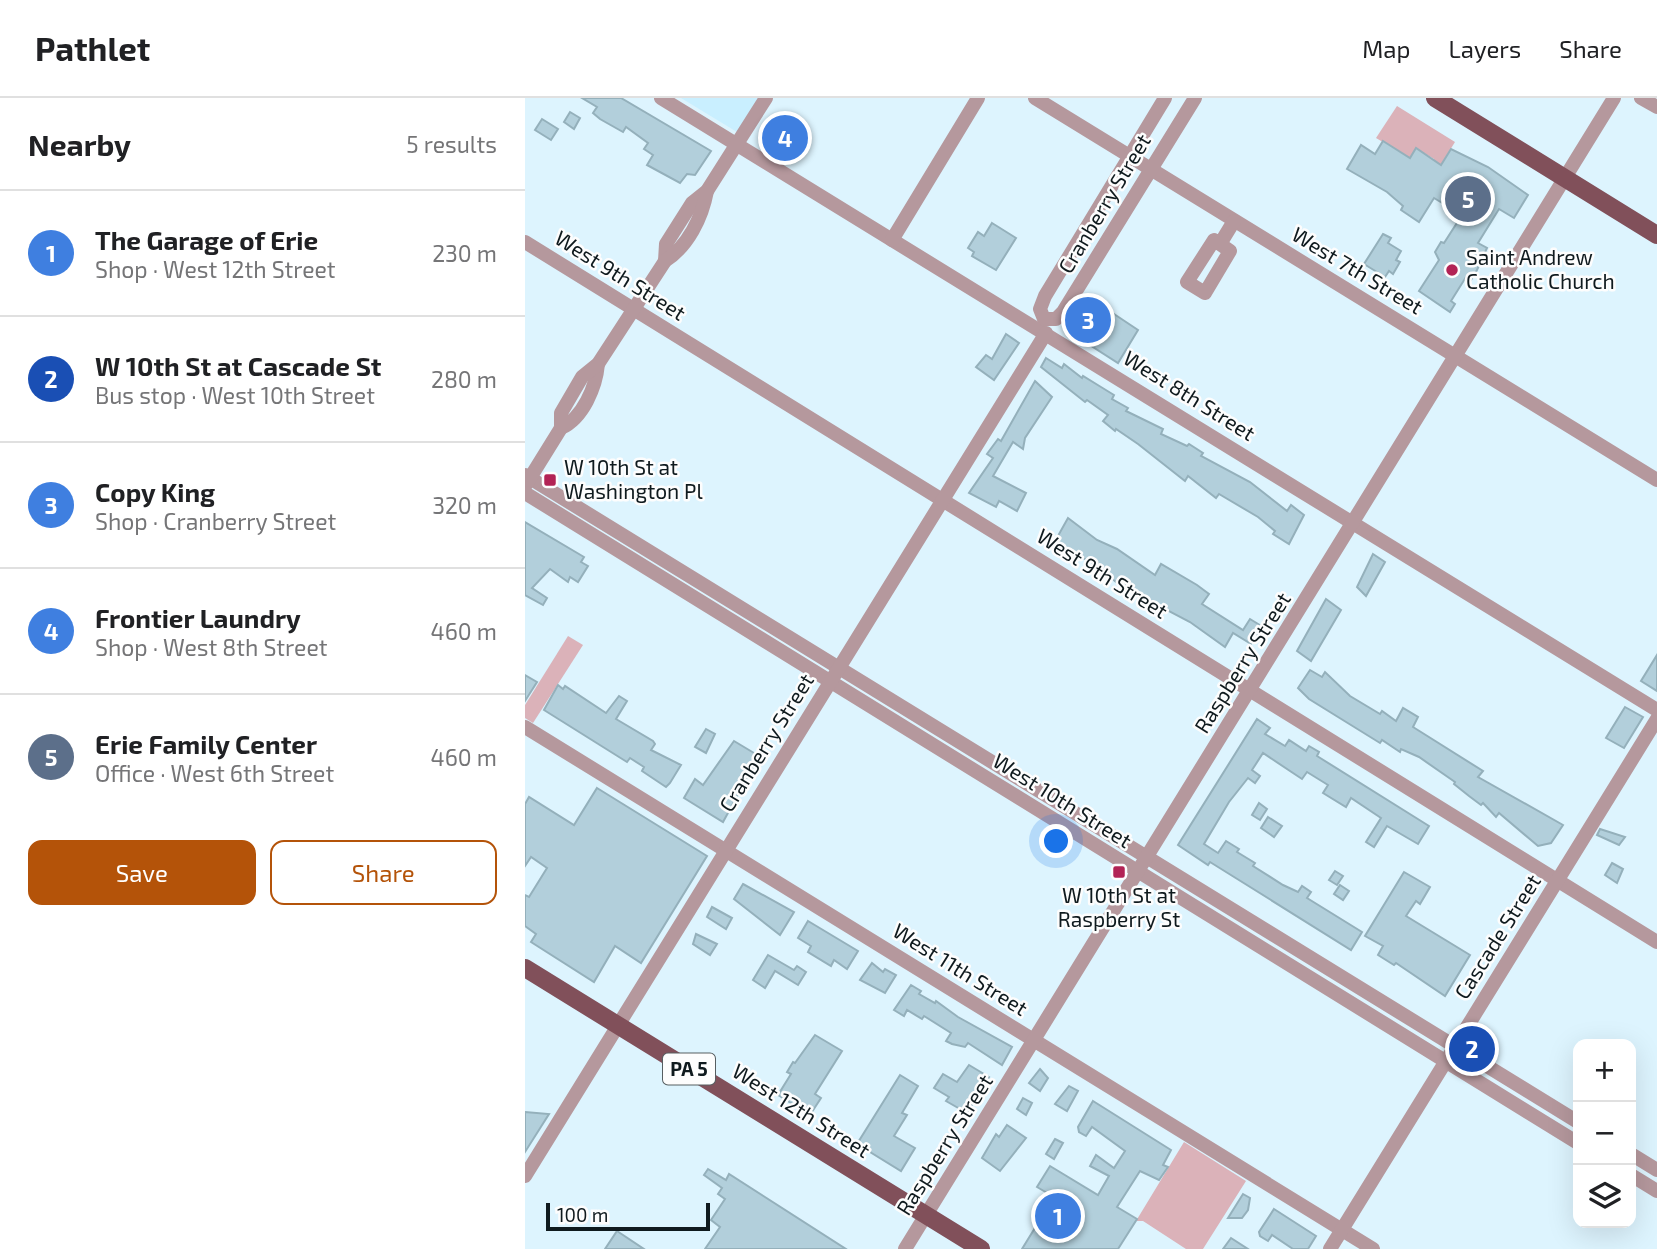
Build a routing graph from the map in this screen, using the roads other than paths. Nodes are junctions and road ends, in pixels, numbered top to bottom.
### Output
1 (661, 98) edge
2 (766, 98) edge
3 (978, 98) edge
4 (1035, 98) edge
5 (1165, 98) edge
6 (1195, 98) edge
7 (1435, 98) edge
8 (1614, 98) edge
9 (1641, 98) edge
10 (1657, 107) edge
11 (738, 145) junction
12 (1128, 156) junction
13 (1150, 169) junction
14 (1566, 178) junction
15 (1234, 221) junction
16 (1657, 235) edge
17 (892, 240) junction
18 (525, 242) edge
19 (1220, 244) dead end
20 (635, 309) junction
21 (1042, 327) junction
22 (1457, 356) junction
23 (527, 480) edge
24 (1657, 480) edge
25 (525, 493) edge
26 (942, 500) junction
27 (1353, 522) junction
28 (685, 573) junction
29 (677, 587) junction
30 (839, 667) junction
31 (830, 682) junction
32 (1251, 690) junction
33 (1657, 710) edge
34 (1657, 719) edge
35 (525, 727) edge
36 (993, 763) junction
37 (984, 777) junction
38 (725, 850) junction
39 (1147, 858) junction
40 (1138, 872) junction
41 (1557, 881) junction
42 (1657, 942) edge
43 (525, 968) edge
44 (1346, 980) junction
45 (1337, 994) junction
46 (618, 1025) junction
47 (1035, 1040) junction
48 (1455, 1046) junction
49 (1446, 1061) junction
50 (1573, 1119) edge
51 (1573, 1140) edge
52 (1636, 1157) edge
53 (1657, 1170) edge
54 (525, 1176) edge
55 (1636, 1178) edge
56 (1657, 1191) edge
57 (927, 1216) junction
58 (1342, 1230) junction
59 (905, 1249) edge
60 (981, 1249) edge
61 (1330, 1249) edge
62 (1373, 1249) edge

1 - 11 street, West 8th Street
2 - 11 street
3 - 17 street
4 - 12 street, West 7th Street
5 - 12 street, Cranberry Street
6 - 13 street, Cranberry Street
7 - 14 main road
8 - 14 street, Raspberry Street
9 - 10 street
11 - 17 street, West 8th Street
11 - 20 street
12 - 13 street, West 7th Street
12 - 21 street, Cranberry Street
13 - 15 street, West 7th Street
13 - 21 street, Cranberry Street
14 - 16 main road
14 - 22 street, Raspberry Street
15 - 19 street
15 - 22 street, West 7th Street
17 - 21 street, West 8th Street
18 - 20 street, West 9th Street
20 - 23 street
20 - 26 street, West 9th Street
21 - 26 street, Cranberry Street
21 - 27 street, West 8th Street
22 - 24 street, West 7th Street
22 - 27 street, Raspberry Street
23 - 28 street, West 10th Street
25 - 29 street, West 10th Street
26 - 30 street, Cranberry Street
26 - 32 street, West 9th Street
27 - 32 street, Raspberry Street
27 - 33 street, West 8th Street
28 - 29 street
28 - 30 street, West 10th Street
29 - 31 street, West 10th Street
30 - 31 street, Cranberry Street
30 - 36 street, West 10th Street
31 - 37 street, West 10th Street
31 - 38 street, Cranberry Street
32 - 39 street, Raspberry Street
32 - 41 street, West 9th Street
34 - 41 street, Cascade Street
35 - 38 street, West 11th Street
36 - 37 street
36 - 39 street, West 10th Street
37 - 40 street, West 10th Street
38 - 46 street, Cranberry Street
38 - 47 street, West 11th Street
39 - 40 street, Raspberry Street
39 - 44 street, West 10th Street
40 - 45 street, West 10th Street
40 - 47 street, Raspberry Street
41 - 42 street, West 9th Street
41 - 48 street, Cascade Street
43 - 46 main road, West 12th Street / PA 5
44 - 45 street
44 - 48 street, West 10th Street
45 - 49 street, West 10th Street
46 - 54 street, Cranberry Street
46 - 57 main road, West 12th Street / PA 5
47 - 57 street, Raspberry Street
47 - 58 street, West 11th Street
48 - 49 street, Cascade Street
48 - 50 street, West 10th Street
49 - 51 street, West 10th Street
49 - 58 street, Cascade Street
52 - 53 street
55 - 56 street
57 - 59 street, Raspberry Street
57 - 60 main road, West 12th Street / PA 5
58 - 61 street, Cascade Street
58 - 62 street, West 11th Street

